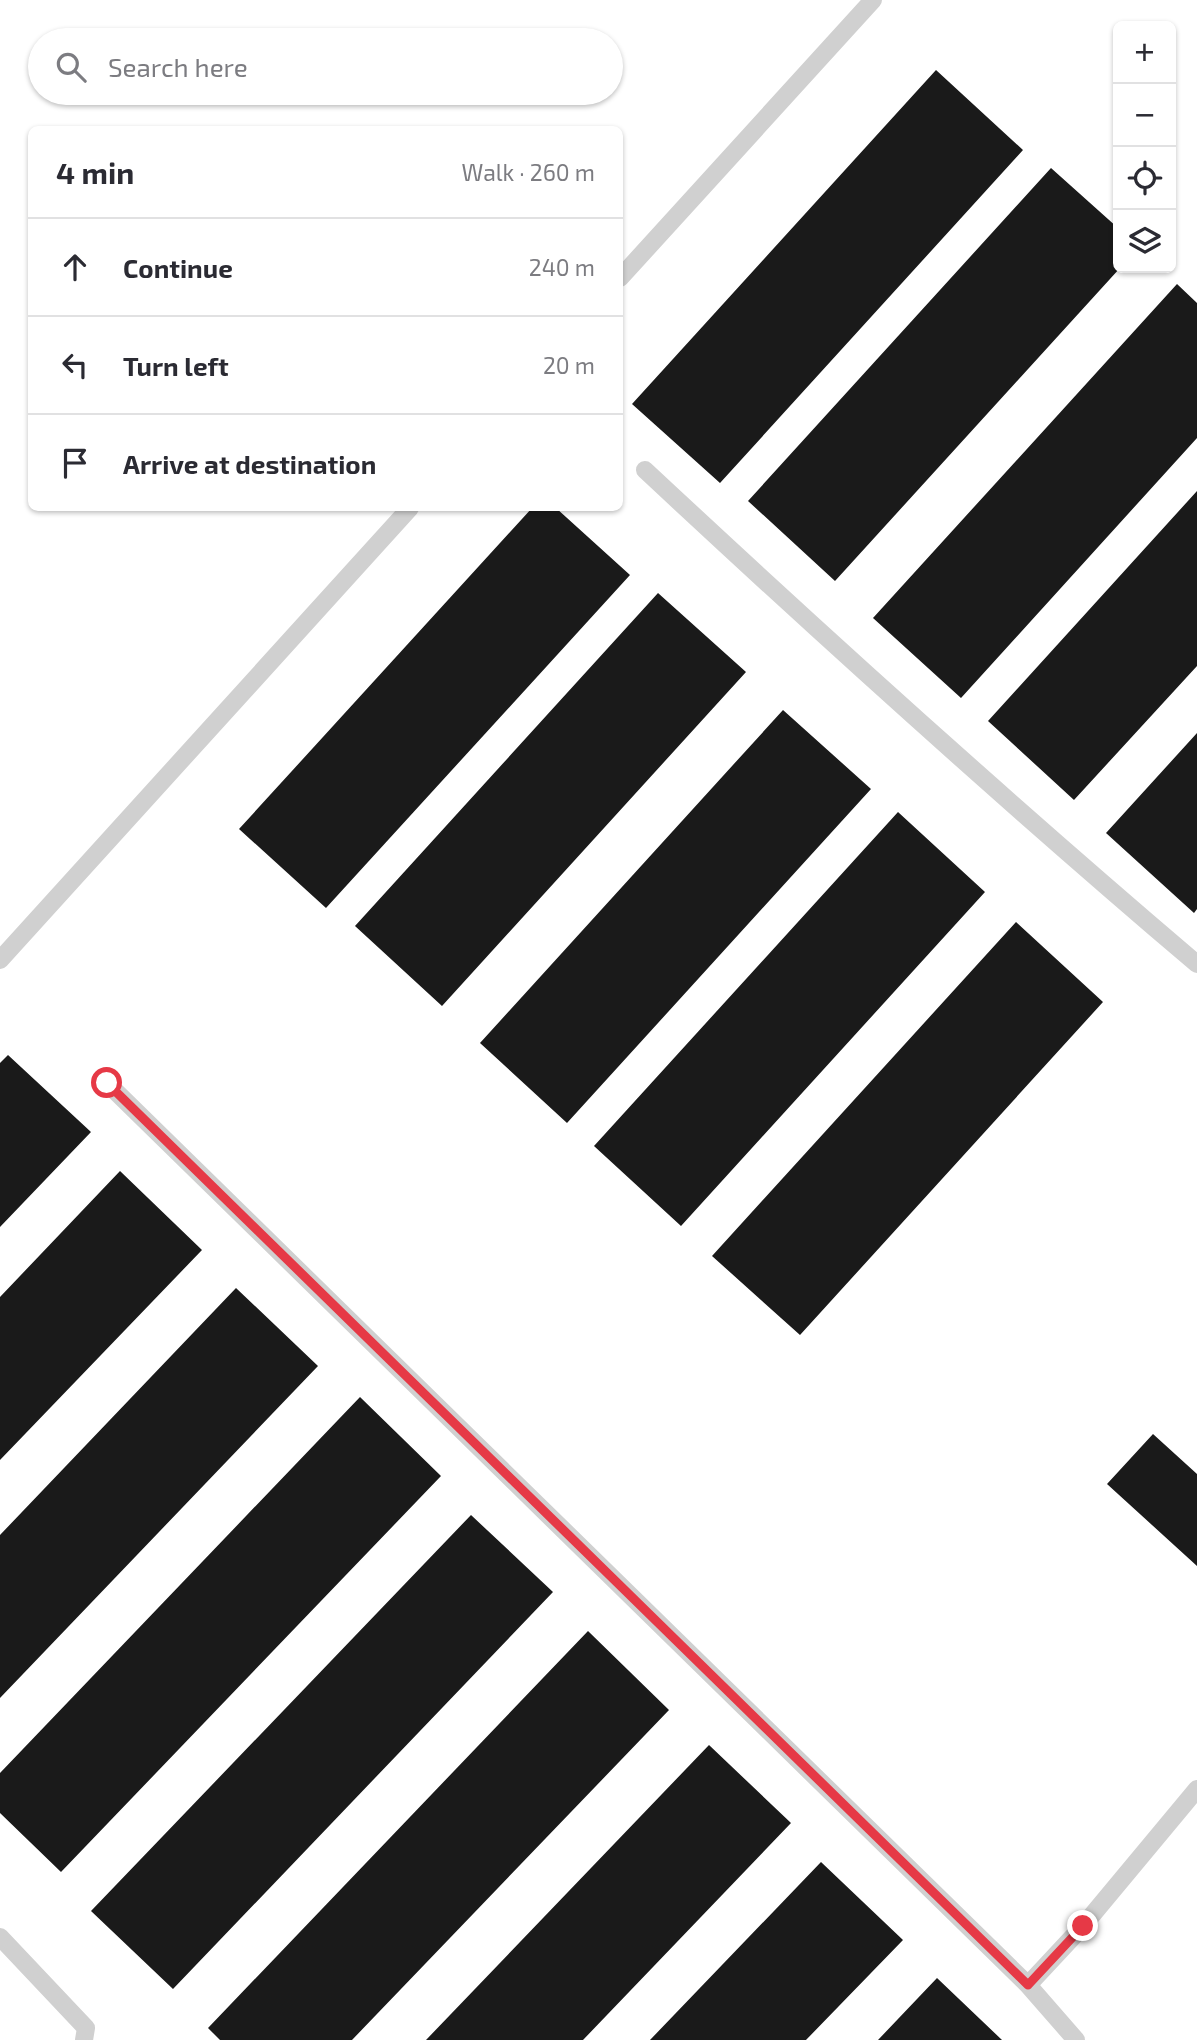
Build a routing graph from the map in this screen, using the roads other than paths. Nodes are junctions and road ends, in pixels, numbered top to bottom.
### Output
1 (873, 0) edge
2 (623, 275) edge
3 (645, 470) dead end
4 (407, 511) edge
5 (0, 960) edge
6 (1197, 964) edge
7 (107, 1083) dead end
8 (1197, 1790) edge
9 (0, 1937) edge
10 (1028, 1985) junction
11 (89, 2036) edge
12 (1076, 2040) edge

1 - 2 lane
3 - 6 lane
4 - 5 lane
7 - 10 lane
8 - 10 lane
9 - 11 lane
10 - 12 lane

